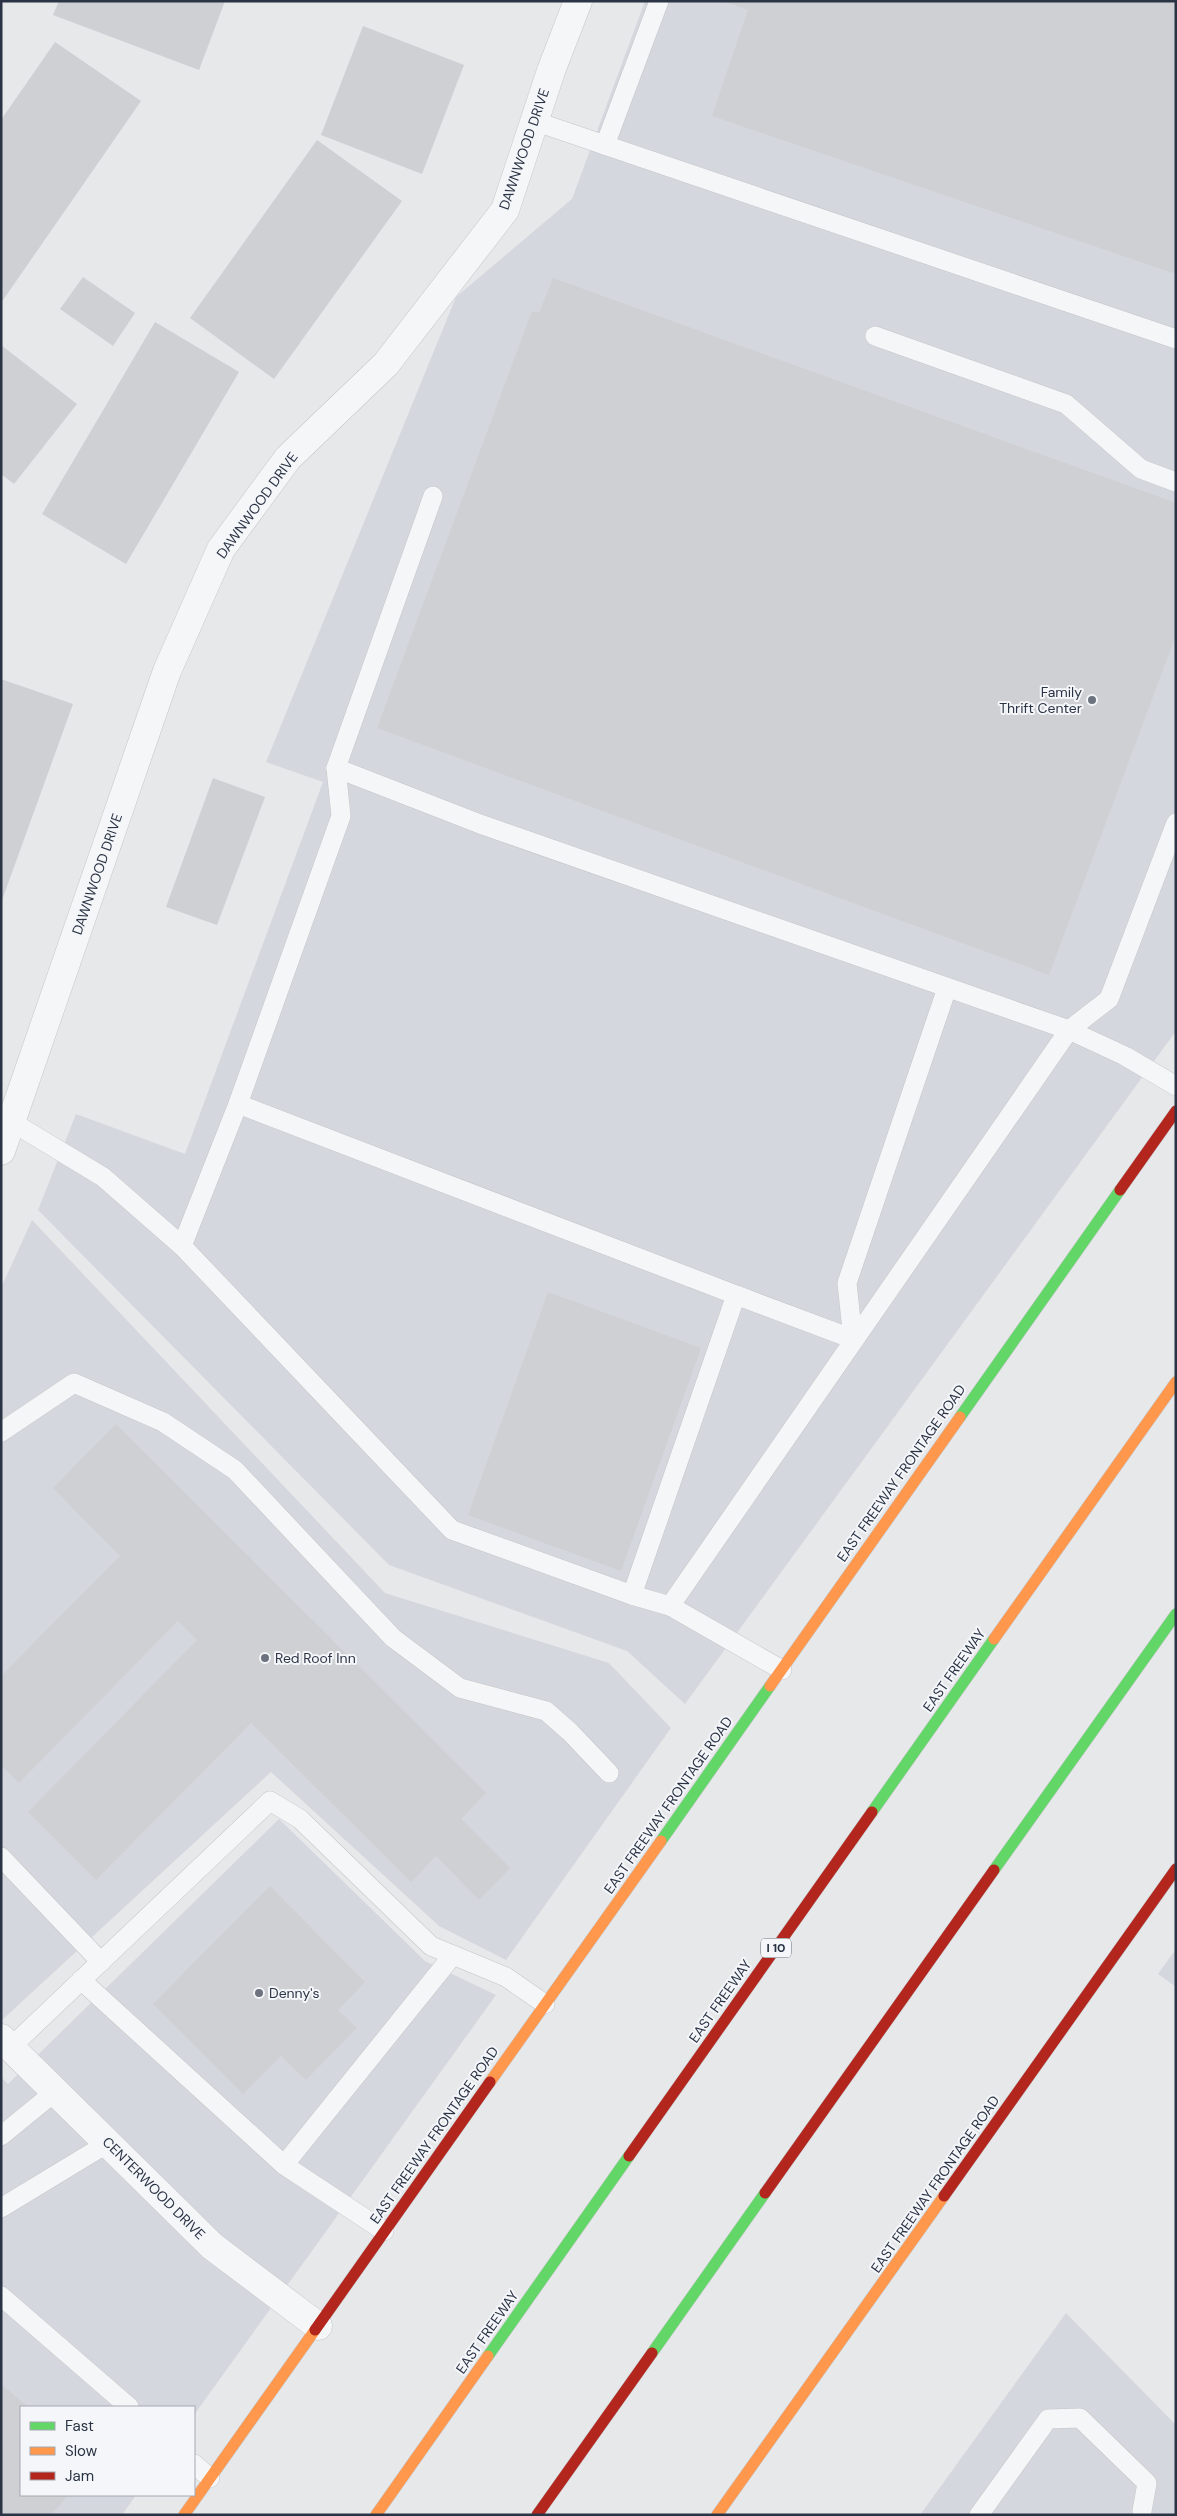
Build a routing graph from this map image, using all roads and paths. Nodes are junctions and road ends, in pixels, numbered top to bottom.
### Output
1 (578, 1) edge
2 (659, 1) edge
3 (534, 121) junction
4 (605, 145) junction
5 (875, 336) dead end
6 (1176, 339) edge
7 (1176, 482) edge
8 (433, 496) dead end
9 (336, 768) junction
10 (1176, 823) edge
11 (947, 988) junction
12 (1069, 1030) junction
13 (1176, 1086) edge
14 (238, 1104) junction
15 (1176, 1111) edge
16 (12, 1122) junction
17 (1, 1151) edge
18 (182, 1246) junction
19 (736, 1295) junction
20 (853, 1339) junction
21 (1176, 1382) edge
22 (1, 1432) edge
23 (632, 1595) junction
24 (670, 1606) junction
25 (1176, 1614) edge
26 (782, 1670) junction
27 (609, 1773) dead end
28 (1, 1857) edge
29 (1176, 1869) edge
30 (454, 1955) junction
31 (101, 1962) junction
32 (81, 1980) junction
33 (545, 2004) junction
34 (6, 2043) edge
35 (56, 2091) junction
36 (1, 2136) edge
37 (108, 2143) junction
38 (284, 2165) junction
39 (1, 2208) edge
40 (384, 2231) junction
41 (1, 2296) edge
42 (318, 2326) junction
43 (128, 2406) edge
44 (195, 2465) edge
45 (210, 2478) junction
46 (1143, 2513) edge
47 (184, 2515) edge
48 (376, 2515) edge
49 (537, 2515) edge
50 (717, 2515) edge
51 (979, 2515) edge

1 - 3 street, DAWNWOOD DRIVE
2 - 4 lane
3 - 4 lane
3 - 16 street, DAWNWOOD DRIVE
4 - 6 lane
5 - 7 lane
8 - 9 lane
9 - 11 lane
9 - 14 lane
10 - 12 lane
11 - 12 lane
11 - 20 lane
12 - 13 lane
12 - 20 lane
14 - 18 lane
14 - 19 lane
15 - 26 main road, EAST FREEWAY FRONTAGE ROAD
16 - 17 street, DAWNWOOD DRIVE
16 - 18 lane
18 - 23 lane
19 - 20 lane
19 - 23 lane
20 - 24 lane
21 - 48 main road, EAST FREEWAY / I 10
22 - 27 lane
23 - 24 lane
24 - 26 lane
25 - 49 main road
26 - 33 main road, EAST FREEWAY FRONTAGE ROAD
28 - 31 lane
29 - 50 main road, EAST FREEWAY FRONTAGE ROAD
30 - 31 lane
30 - 33 lane
30 - 38 lane
31 - 32 lane
32 - 34 lane
32 - 38 lane
33 - 40 main road, EAST FREEWAY FRONTAGE ROAD
34 - 35 street, CENTERWOOD DRIVE
35 - 36 lane
35 - 37 street, CENTERWOOD DRIVE
37 - 39 lane
37 - 42 street, CENTERWOOD DRIVE
38 - 40 lane
40 - 42 main road, EAST FREEWAY FRONTAGE ROAD
41 - 43 lane
42 - 45 main road, EAST FREEWAY FRONTAGE ROAD
44 - 45 lane
45 - 47 main road, EAST FREEWAY FRONTAGE ROAD
46 - 51 lane

